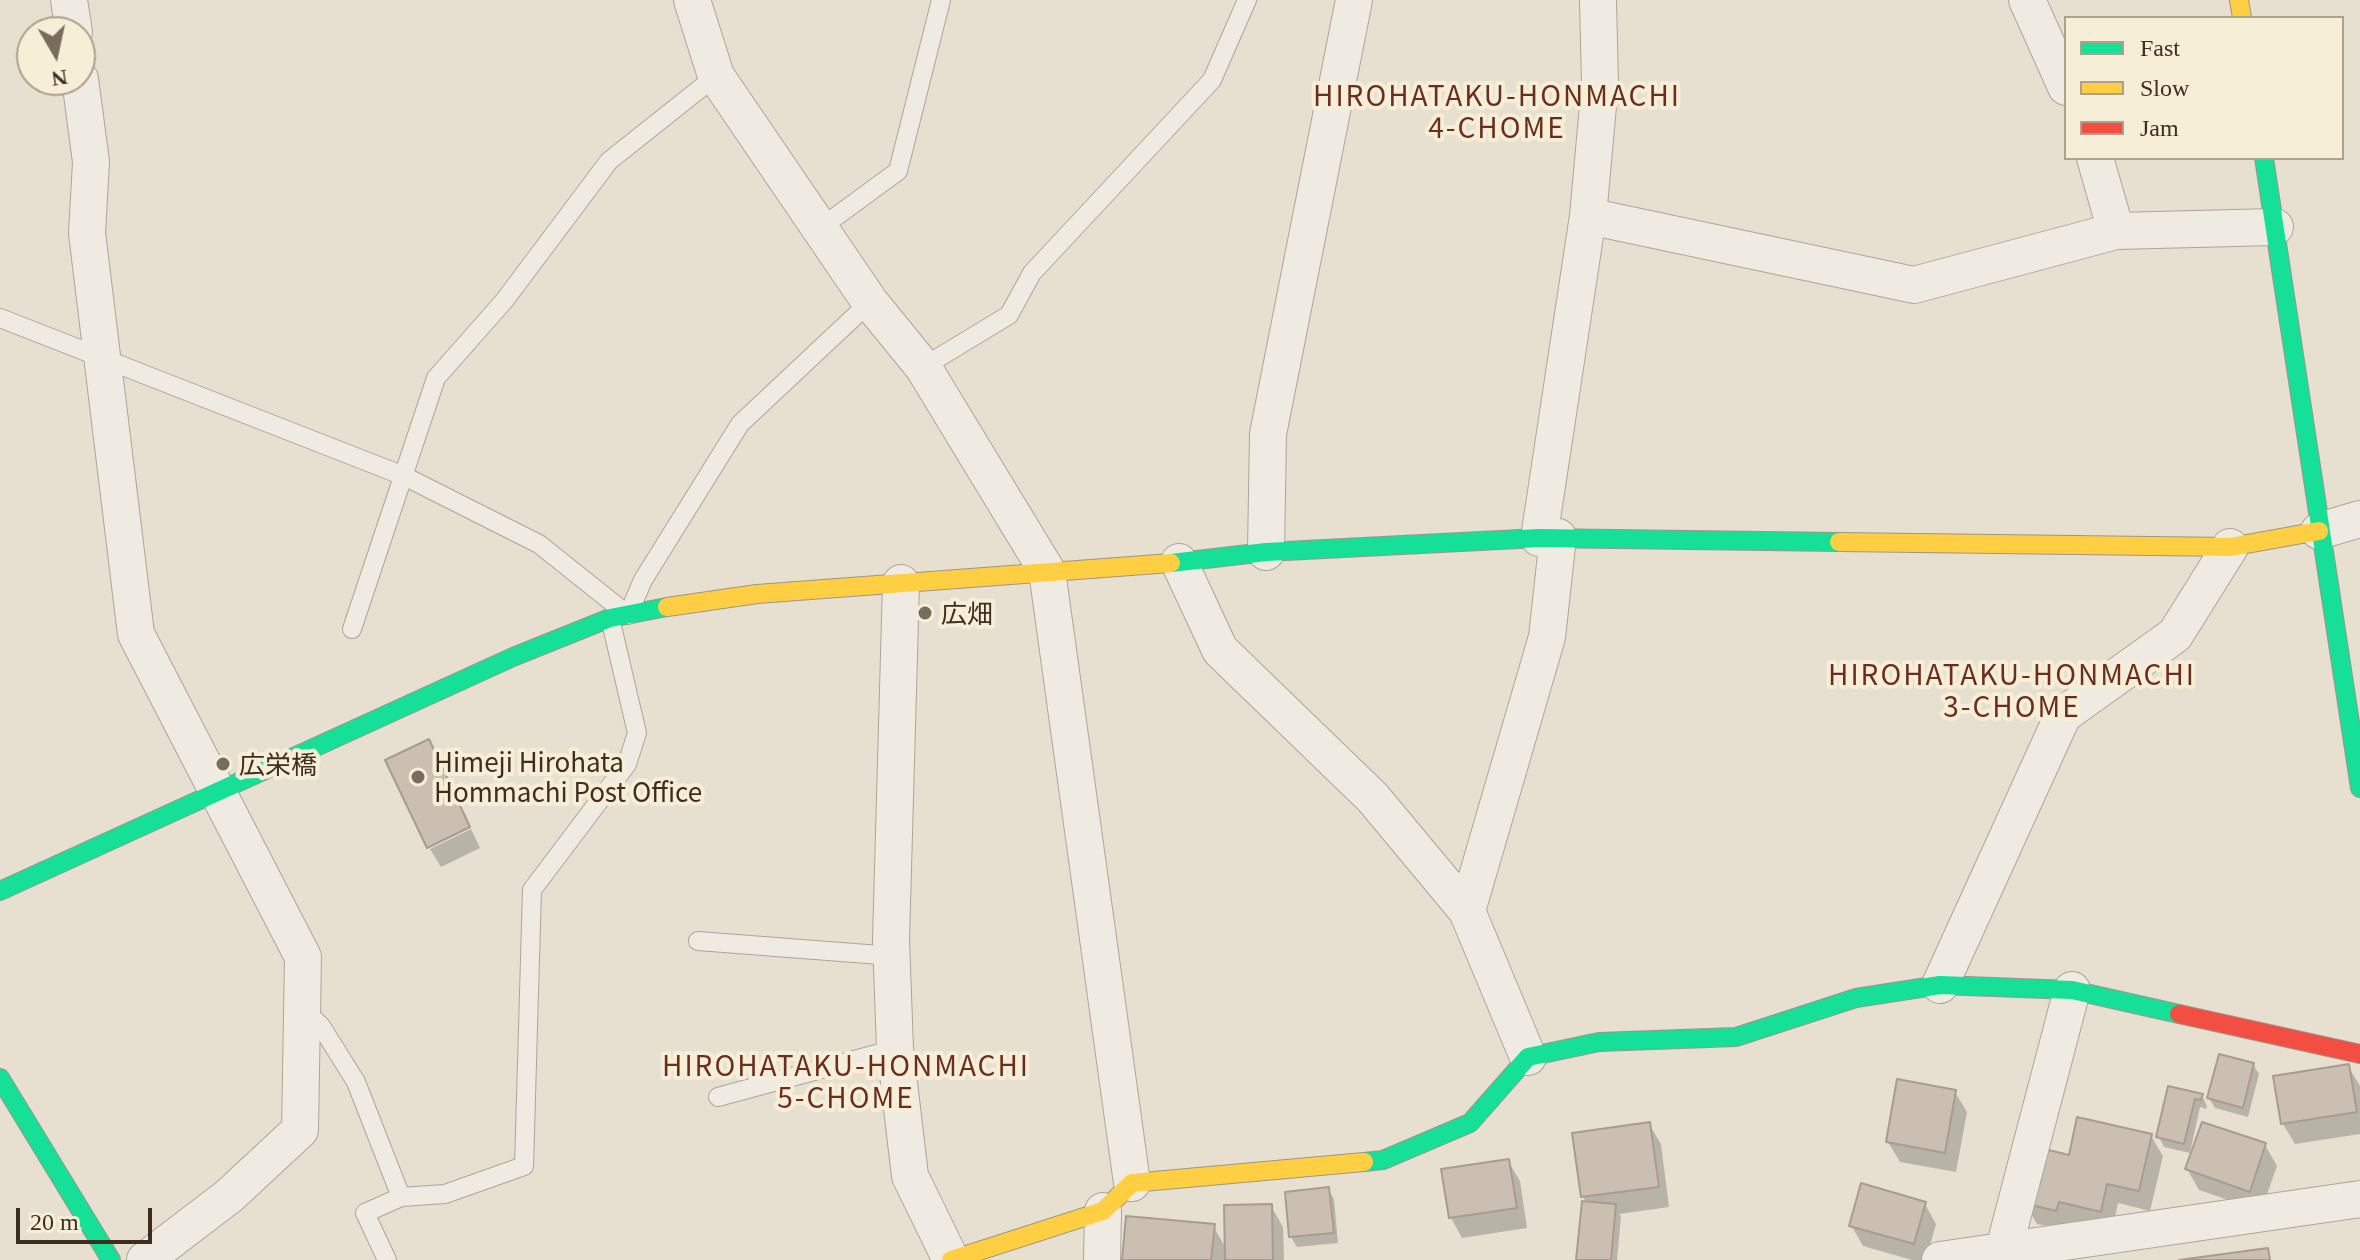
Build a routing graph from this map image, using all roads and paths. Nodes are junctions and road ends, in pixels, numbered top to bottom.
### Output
1 (692, 0) edge
2 (941, 0) edge
3 (1247, 0) edge
4 (1354, 0) edge
5 (1598, 0) edge
6 (2027, 0) edge
7 (716, 76) junction
8 (2064, 83) edge
9 (82, 96) edge
10 (2096, 160) edge
11 (2264, 160) edge
12 (1588, 216) junction
13 (2275, 227) junction
14 (819, 229) junction
15 (2116, 231) junction
16 (870, 302) junction
17 (0, 318) edge
18 (100, 357) junction
19 (923, 367) junction
20 (404, 476) junction
21 (2360, 519) edge
22 (2319, 531) junction
23 (1549, 538) junction
24 (2230, 547) junction
25 (1266, 552) junction
26 (1179, 562) junction
27 (1047, 571) junction
28 (901, 583) junction
29 (619, 616) junction
30 (352, 629) dead end
31 (2360, 788) edge
32 (218, 794) junction
33 (1, 887) edge
34 (1467, 911) junction
35 (698, 941) dead end
36 (893, 956) junction
37 (1940, 985) junction
38 (2072, 990) junction
39 (302, 1008) junction
40 (895, 1049) junction
41 (2360, 1054) edge
42 (1528, 1057) junction
43 (0, 1078) edge
44 (718, 1097) dead end
45 (1132, 1183) junction
46 (401, 1197) junction
47 (2360, 1199) edge
48 (1103, 1211) junction
49 (2140, 1245) edge
50 (2002, 1255) edge
51 (111, 1260) edge
52 (145, 1260) edge
53 (387, 1260) edge
54 (951, 1260) edge
55 (1102, 1260) edge
56 (1940, 1260) edge

1 - 7 street
2 - 14 lane
3 - 19 lane
4 - 25 street
5 - 12 street
6 - 8 street
7 - 14 street
7 - 20 lane
9 - 18 street
10 - 15 street
11 - 13 street
12 - 15 street
12 - 23 street
13 - 15 street
13 - 22 street
14 - 16 street
16 - 19 street
16 - 29 lane
17 - 18 lane
18 - 20 lane
18 - 32 street
19 - 27 street
20 - 29 lane
20 - 30 lane
21 - 22 street
22 - 24 street
22 - 31 street
23 - 24 street
23 - 25 street
23 - 34 street
24 - 37 street
25 - 26 street
26 - 27 street
26 - 34 street
27 - 28 street
27 - 45 street
28 - 29 street
28 - 36 street
29 - 32 street
29 - 46 lane
32 - 33 street
32 - 39 street
34 - 42 street
35 - 36 lane
36 - 40 street
37 - 38 street
37 - 42 street
38 - 41 street
38 - 50 street
39 - 46 lane
39 - 52 street
40 - 44 lane
40 - 54 street
42 - 45 street
43 - 51 street
45 - 48 street
46 - 53 lane
47 - 49 street
48 - 54 street
48 - 55 street
49 - 50 street
50 - 56 street

